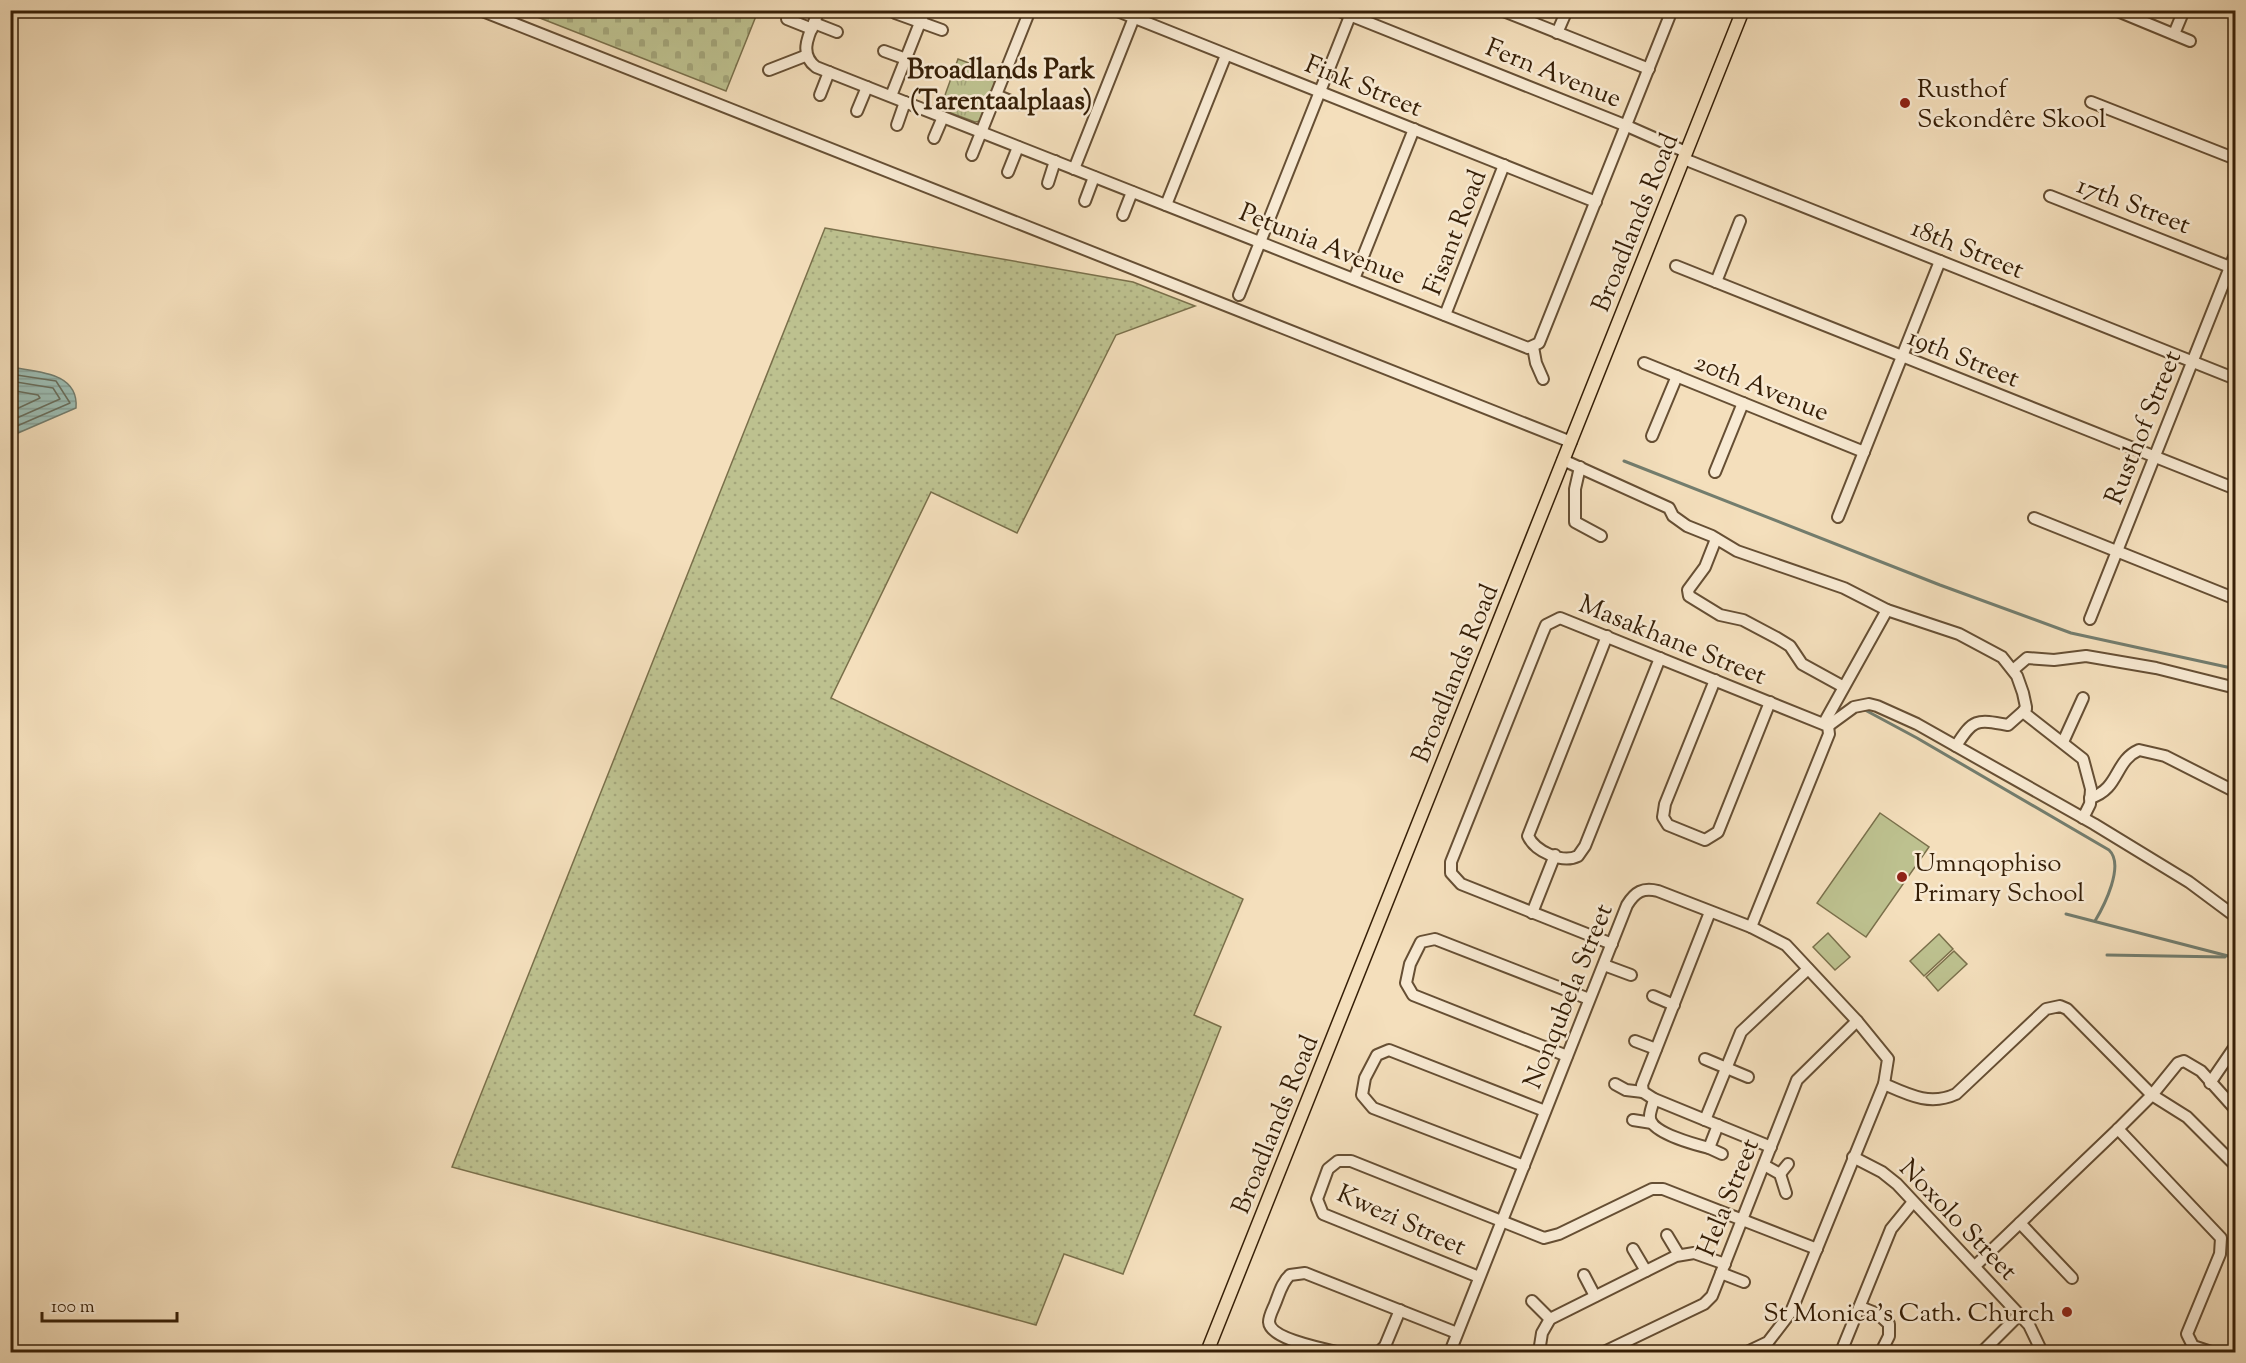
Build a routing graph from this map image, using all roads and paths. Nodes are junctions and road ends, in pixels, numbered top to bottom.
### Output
1 (480, 10) edge
2 (819, 10) edge
3 (926, 10) edge
4 (1030, 10) edge
5 (1115, 10) edge
6 (1337, 10) edge
7 (1501, 10) edge
8 (1566, 10) edge
9 (1672, 10) edge
10 (1743, 10) edge
11 (2115, 10) edge
12 (2184, 10) edge
13 (896, 13) dead end
14 (1351, 13) edge
15 (1135, 14) edge
16 (787, 19) dead end
17 (921, 22) junction
18 (813, 26) junction
19 (942, 30) dead end
20 (837, 32) dead end
21 (1557, 33) junction
22 (2174, 34) junction
23 (2190, 40) dead end
24 (884, 51) dead end
25 (1226, 55) junction
26 (805, 56) junction
27 (906, 59) junction
28 (1649, 69) junction
29 (769, 70) dead end
30 (829, 72) junction
31 (867, 87) junction
32 (1320, 92) junction
33 (820, 94) dead end
34 (996, 95) junction
35 (891, 96) junction
36 (905, 102) junction
37 (2091, 102) dead end
38 (1020, 105) dead end
39 (857, 111) dead end
40 (943, 117) junction
41 (897, 125) dead end
42 (1627, 126) junction
43 (1414, 129) junction
44 (982, 132) junction
45 (934, 138) dead end
46 (1018, 147) junction
47 (972, 154) dead end
48 (1685, 156) junction
49 (2235, 159) edge
50 (1055, 161) junction
51 (1504, 165) junction
52 (1074, 169) junction
53 (1008, 172) dead end
54 (1094, 177) junction
55 (1048, 183) dead end
56 (1132, 192) junction
57 (2050, 195) dead end
58 (1085, 201) dead end
59 (1596, 202) junction
60 (1166, 205) junction
61 (1123, 215) dead end
62 (1740, 221) dead end
63 (1260, 242) junction
64 (2235, 252) edge
65 (1940, 261) junction
66 (1676, 266) dead end
67 (2233, 267) edge
68 (1354, 279) junction
69 (1716, 282) junction
70 (1239, 295) dead end
71 (1445, 315) junction
72 (1533, 347) junction
73 (1902, 356) junction
74 (2192, 362) junction
75 (1644, 363) dead end
76 (1677, 376) junction
77 (1543, 379) dead end
78 (2235, 379) edge
79 (1743, 403) junction
80 (1652, 436) dead end
81 (1571, 442) junction
82 (1864, 452) junction
83 (2154, 457) junction
84 (1563, 460) junction
85 (1580, 467) junction
86 (1715, 472) dead end
87 (2235, 489) edge
88 (1838, 517) dead end
89 (2034, 518) dead end
90 (1601, 536) dead end
91 (1716, 539) junction
92 (2116, 552) junction
93 (2235, 599) edge
94 (1887, 610) junction
95 (2090, 619) dead end
96 (1607, 636) junction
97 (1660, 658) junction
98 (2013, 670) junction
99 (1715, 680) junction
100 (1842, 686) junction
101 (2235, 688) edge
102 (2083, 698) dead end
103 (1770, 702) junction
104 (2025, 709) junction
105 (1826, 724) junction
106 (2063, 742) junction
107 (1956, 746) junction
108 (2235, 792) edge
109 (2090, 798) junction
110 (2083, 818) junction
111 (1555, 855) junction
112 (1710, 912) junction
113 (1532, 913) junction
114 (2235, 917) edge
115 (1751, 927) junction
116 (1612, 944) junction
117 (1604, 965) junction
118 (1808, 969) junction
119 (1631, 975) dead end
120 (1653, 996) dead end
121 (1589, 999) junction
122 (1674, 1005) junction
123 (1857, 1021) junction
124 (1635, 1041) dead end
125 (2235, 1046) edge
126 (1656, 1049) junction
127 (1567, 1056) junction
128 (1705, 1059) dead end
129 (1726, 1067) junction
130 (1748, 1077) dead end
131 (2211, 1083) junction
132 (1614, 1084) dead end
133 (1884, 1084) junction
134 (1642, 1088) junction
135 (2152, 1095) junction
136 (1654, 1099) junction
137 (2235, 1110) edge
138 (1545, 1111) junction
139 (1633, 1120) dead end
140 (1705, 1120) junction
141 (1652, 1123) junction
142 (1718, 1125) junction
143 (2118, 1129) junction
144 (1771, 1147) junction
145 (1709, 1148) junction
146 (1722, 1154) dead end
147 (1853, 1157) junction
148 (1788, 1164) dead end
149 (1764, 1165) junction
150 (1524, 1166) junction
151 (2235, 1166) edge
152 (1780, 1174) junction
153 (1786, 1193) dead end
154 (1913, 1202) junction
155 (1742, 1219) junction
156 (1503, 1222) junction
157 (2020, 1223) junction
158 (1667, 1235) dead end
159 (1634, 1249) dead end
160 (1817, 1249) junction
161 (1679, 1255) junction
162 (1975, 1266) junction
163 (1723, 1268) junction
164 (1646, 1271) junction
165 (1584, 1275) dead end
166 (1479, 1277) junction
167 (2072, 1278) dead end
168 (1744, 1282) dead end
169 (1595, 1296) junction
170 (1532, 1301) dead end
171 (1860, 1307) junction
172 (1400, 1310) junction
173 (2019, 1315) junction
174 (1550, 1319) junction
175 (1457, 1333) junction
176 (1771, 1347) edge
177 (1539, 1350) edge
178 (1207, 1353) edge
179 (1336, 1353) edge
180 (1379, 1353) edge
181 (1450, 1353) edge
182 (1604, 1353) edge
183 (1747, 1353) edge
184 (1841, 1353) edge
185 (1881, 1353) edge
186 (1982, 1353) edge
187 (2042, 1353) edge
188 (2211, 1353) edge

1 - 81 street
2 - 18 street
3 - 17 street
4 - 34 street
5 - 15 street, Fink Street
6 - 14 street, Fern Avenue
7 - 21 street
8 - 21 street
9 - 28 street
10 - 48 main road, Broadlands Road
11 - 22 street
12 - 22 street
13 - 17 street
14 - 32 street
14 - 42 street, Fern Avenue
15 - 25 street, Fink Street
15 - 52 street
16 - 18 street
17 - 19 street
17 - 27 street
18 - 20 street
18 - 26 street
21 - 28 street
22 - 23 street
24 - 27 street
25 - 32 street, Fink Street
25 - 60 street
26 - 29 street
26 - 30 street, Petunia Avenue
27 - 35 street
28 - 42 street
30 - 31 street, Petunia Avenue
30 - 33 street
31 - 35 street, Petunia Avenue
31 - 39 street
32 - 43 street, Fink Street
32 - 63 street
34 - 38 street
34 - 44 street
35 - 36 street, Petunia Avenue
36 - 40 street, Petunia Avenue
36 - 41 street
37 - 49 street
40 - 44 street, Petunia Avenue
40 - 45 street
42 - 48 street, Fern Avenue
42 - 59 street
43 - 51 street, Fink Street
43 - 68 street
44 - 46 street, Petunia Avenue
44 - 47 street
46 - 50 street, Petunia Avenue
46 - 53 street
48 - 65 street, 18th Street
48 - 81 main road, Broadlands Road
50 - 52 street, Petunia Avenue
50 - 55 street
51 - 59 street, Fink Street
51 - 71 street, Fisant Road
52 - 54 street, Petunia Avenue
54 - 56 street, Petunia Avenue
54 - 58 street
56 - 60 street, Petunia Avenue
56 - 61 street
57 - 67 street, 17th Street
59 - 72 street
60 - 63 street, Petunia Avenue
62 - 69 street
63 - 68 street, Petunia Avenue
63 - 70 street
64 - 67 street, Rusthof Street
65 - 73 street
65 - 74 street, 18th Street
66 - 69 street, 19th Street
67 - 74 street, Rusthof Street
68 - 71 street, Petunia Avenue
69 - 73 street, 19th Street
71 - 72 street, Petunia Avenue
72 - 77 street
73 - 82 street
73 - 83 street, 19th Street
74 - 78 street, 18th Street
74 - 83 street, Rusthof Street
75 - 76 street, 20th Avenue
76 - 79 street, 20th Avenue
76 - 80 street
79 - 82 street, 20th Avenue
79 - 86 street
81 - 84 main road, Broadlands Road
82 - 88 street
83 - 87 street, 19th Street
83 - 92 street, Rusthof Street
84 - 85 street
84 - 178 main road, Broadlands Road
85 - 90 street
85 - 91 street
89 - 92 street
91 - 94 street
91 - 100 street
92 - 93 street
92 - 95 street, Rusthof Street
94 - 98 street
94 - 100 street
96 - 97 street, Masakhane Street
96 - 111 street
96 - 113 street, Masakhane Street
97 - 99 street, Masakhane Street
97 - 111 street
98 - 101 street
98 - 104 street
99 - 103 street, Masakhane Street
99 - 103 street
100 - 105 street
102 - 106 street
103 - 105 street, Masakhane Street
104 - 106 street
104 - 107 street
105 - 107 street
105 - 115 street
106 - 109 street
107 - 110 street
108 - 109 street
109 - 110 street
110 - 114 street
111 - 113 street
112 - 115 street, Nonqubela Street
112 - 116 street, Nonqubela Street
112 - 122 street
113 - 116 street, Masakhane Street
115 - 118 street, Nonqubela Street
116 - 117 street, Nonqubela Street
117 - 119 street
117 - 121 street, Nonqubela Street
118 - 123 street, Nonqubela Street
118 - 129 street
120 - 122 street
121 - 127 street, Nonqubela Street
121 - 127 street
122 - 126 street
123 - 133 street, Nonqubela Street
123 - 144 street, Hela Street
124 - 126 street
125 - 131 street
126 - 134 street
127 - 138 street, Nonqubela Street
128 - 129 street
129 - 130 street
129 - 140 street
131 - 135 street
131 - 137 street
132 - 134 street
133 - 135 street
133 - 147 street, Nonqubela Street
134 - 136 street
135 - 143 street
135 - 151 street
136 - 140 street
136 - 141 street
138 - 150 street, Nonqubela Street
138 - 150 street
139 - 141 street
140 - 142 street
141 - 145 street
142 - 144 street
142 - 145 street
143 - 157 street
143 - 188 street
144 - 149 street, Hela Street
145 - 146 street
147 - 154 street, Noxolo Street
147 - 160 street, Nonqubela Street
148 - 152 street
149 - 152 street
149 - 155 street, Hela Street
150 - 156 street, Nonqubela Street
152 - 153 street
154 - 162 street, Noxolo Street
154 - 171 street
155 - 156 street
155 - 160 street
155 - 163 street, Hela Street
156 - 166 street, Nonqubela Street
156 - 166 street, Kwezi Street
157 - 162 street
157 - 167 street
158 - 161 street
159 - 164 street
160 - 176 street, Nonqubela Street
161 - 163 street
161 - 164 street
162 - 173 street, Noxolo Street
163 - 168 street
163 - 182 street, Hela Street
164 - 169 street
165 - 169 street
166 - 175 street, Nonqubela Street
169 - 174 street
170 - 174 street
171 - 184 street
171 - 185 street
172 - 175 street
172 - 179 street
172 - 180 street
173 - 186 street
173 - 187 street, Noxolo Street
174 - 177 street
175 - 181 street, Nonqubela Street
176 - 183 street, Nonqubela Street

